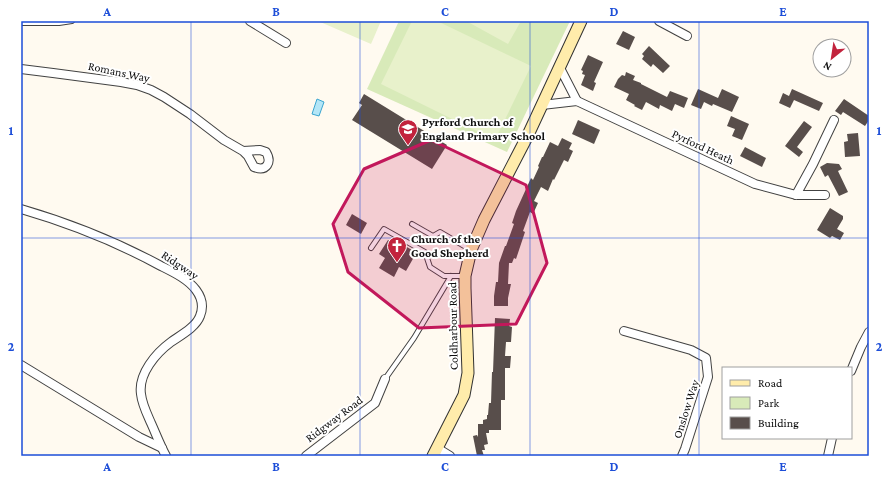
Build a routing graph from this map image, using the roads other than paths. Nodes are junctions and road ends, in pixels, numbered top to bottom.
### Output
1 (72, 21) edge
2 (250, 21) edge
3 (581, 21) edge
4 (659, 21) edge
5 (21, 22) edge
6 (687, 36) dead end
7 (286, 43) dead end
8 (560, 68) junction
9 (21, 69) edge
10 (577, 101) junction
11 (542, 105) junction
12 (834, 120) dead end
13 (243, 150) dead end
14 (796, 195) junction
15 (825, 196) dead end
16 (21, 209) edge
17 (412, 224) dead end
18 (372, 248) dead end
19 (471, 250) junction
20 (451, 276) junction
21 (465, 276) junction
22 (624, 331) dead end
23 (869, 332) edge
24 (21, 365) edge
25 (852, 369) edge
26 (385, 379) joint
27 (832, 439) edge
28 (162, 448) junction
29 (435, 452) edge
30 (166, 456) edge
31 (306, 456) edge
32 (450, 456) edge
33 (682, 456) edge
34 (828, 456) edge

1 - 5 lane
2 - 7 street
3 - 8 main road, Coldharbour Road
4 - 6 street
8 - 10 street
8 - 11 main road, Coldharbour Road
9 - 13 street, Romans Way
10 - 11 street
10 - 14 street, Pyrford Heath
11 - 19 main road, Coldharbour Road
12 - 14 street
14 - 15 street, Pyrford Heath
16 - 28 street, Ridgway
17 - 19 lane
18 - 20 lane
19 - 21 main road, Coldharbour Road
20 - 21 lane
20 - 26 lane
21 - 29 main road, Coldharbour Road
22 - 33 street, Onslow Way
23 - 25 street
24 - 28 street
26 - 31 street, Ridgway Road
27 - 34 street
28 - 30 street, Ridgway
29 - 32 street

